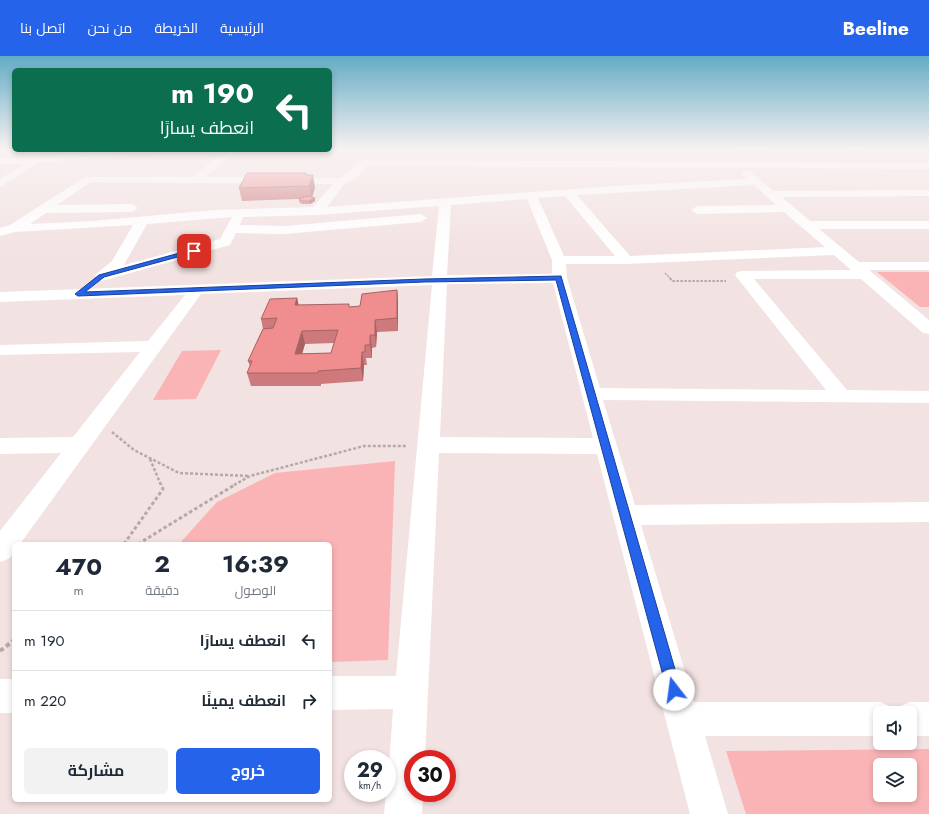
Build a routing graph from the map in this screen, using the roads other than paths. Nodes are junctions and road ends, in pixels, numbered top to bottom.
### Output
1 (73, 185) edge
2 (235, 185) edge
3 (338, 185) edge
4 (601, 185) edge
5 (761, 185) edge
6 (230, 192) dead end
7 (568, 192) junction
8 (929, 193) edge
9 (770, 194) junction
10 (531, 195) junction
11 (186, 208) junction
12 (218, 208) junction
13 (787, 208) junction
14 (44, 209) junction
15 (445, 209) junction
16 (697, 210) dead end
17 (317, 211) junction
18 (240, 213) junction
19 (177, 218) junction
20 (142, 221) junction
21 (806, 225) junction
22 (929, 225) edge
23 (15, 228) junction
24 (232, 229) junction
25 (0, 232) edge
26 (837, 251) junction
27 (626, 260) junction
28 (929, 266) edge
29 (559, 269) junction
30 (860, 270) junction
31 (102, 276) junction
32 (440, 280) junction
33 (197, 289) junction
34 (78, 294) junction
35 (0, 297) edge
36 (921, 316) edge
37 (929, 329) edge
38 (155, 346) junction
39 (0, 350) edge
40 (592, 394) junction
41 (842, 396) junction
42 (929, 398) edge
43 (80, 445) junction
44 (428, 445) junction
45 (0, 446) edge
46 (606, 446) junction
47 (929, 512) edge
48 (626, 515) junction
49 (0, 551) edge
50 (411, 692) junction
51 (332, 693) edge
52 (0, 696) edge
53 (12, 696) edge
54 (682, 719) junction
55 (873, 719) edge
56 (917, 719) edge
57 (929, 719) edge
58 (403, 814) edge
59 (709, 814) edge

1 - 14 street
2 - 6 street
3 - 17 street
4 - 7 street
5 - 9 street
7 - 10 street
7 - 27 street
8 - 9 street
9 - 13 street
10 - 15 street
10 - 29 street
11 - 12 street
11 - 14 street
11 - 19 street
12 - 18 street
12 - 19 street
13 - 16 street
13 - 21 street
14 - 23 street
15 - 17 street
15 - 24 street
15 - 32 street
17 - 18 street
18 - 24 street
19 - 20 street
20 - 23 street
20 - 31 street
21 - 22 street
21 - 26 street
23 - 25 street
24 - 31 street
26 - 27 street
26 - 30 street
27 - 29 street
28 - 30 street
29 - 32 street
29 - 40 street
30 - 36 street
30 - 41 street
31 - 34 street
32 - 33 street
32 - 44 street
33 - 34 street
33 - 38 street
34 - 35 street
36 - 37 street
38 - 39 street
38 - 43 street
40 - 41 street
40 - 46 street
41 - 42 street
43 - 45 street
43 - 49 street
44 - 46 street
44 - 50 street
46 - 48 street
47 - 48 street
48 - 54 street
50 - 51 street
50 - 58 street
52 - 53 street
54 - 55 street
54 - 59 street
56 - 57 street

